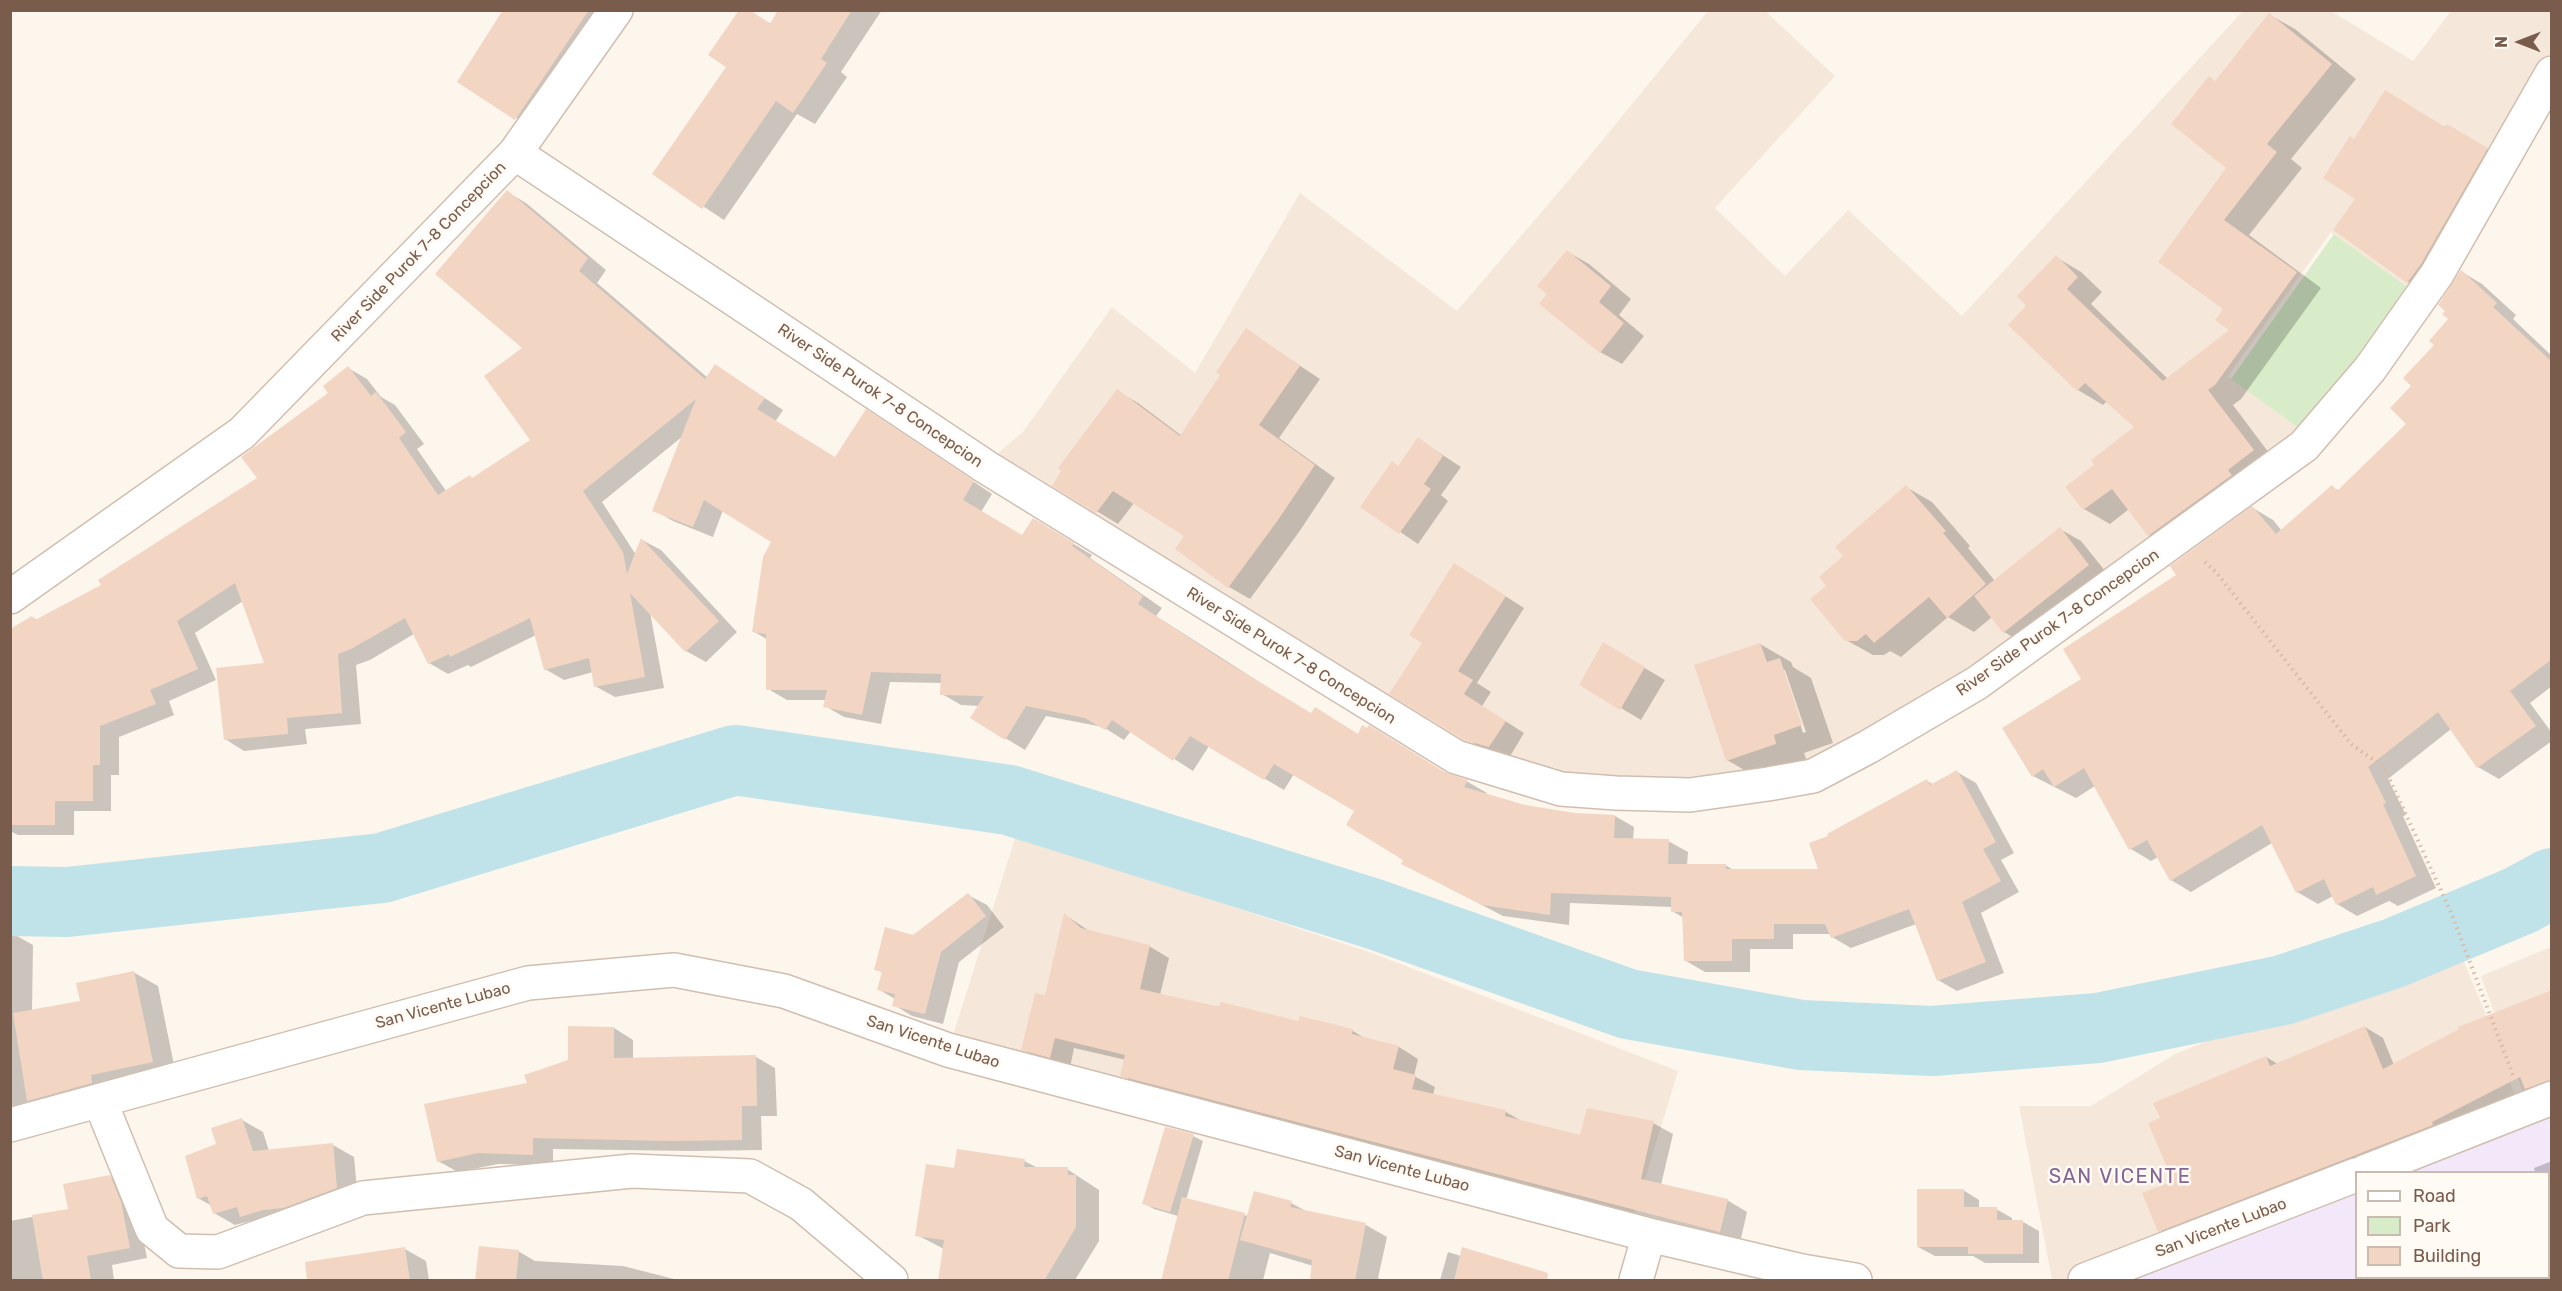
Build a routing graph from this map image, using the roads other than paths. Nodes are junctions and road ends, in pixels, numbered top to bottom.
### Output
1 (616, 10) edge
2 (2552, 73) edge
3 (515, 153) junction
4 (10, 597) edge
5 (100, 1101) junction
6 (2539, 1103) edge
7 (10, 1125) edge
8 (2369, 1171) edge
9 (2355, 1175) edge
10 (1662, 1238) junction
11 (891, 1281) edge
12 (1636, 1281) edge
13 (1855, 1281) edge
14 (2085, 1281) edge

1 - 3 street
2 - 3 street, River Side Purok 7-8 Concepcion
3 - 4 street, River Side Purok 7-8 Concepcion
5 - 7 street, San Vicente Lubao
5 - 10 street, San Vicente Lubao
5 - 11 street
6 - 8 street
9 - 14 street, San Vicente Lubao
10 - 12 street
10 - 13 street, San Vicente Lubao

